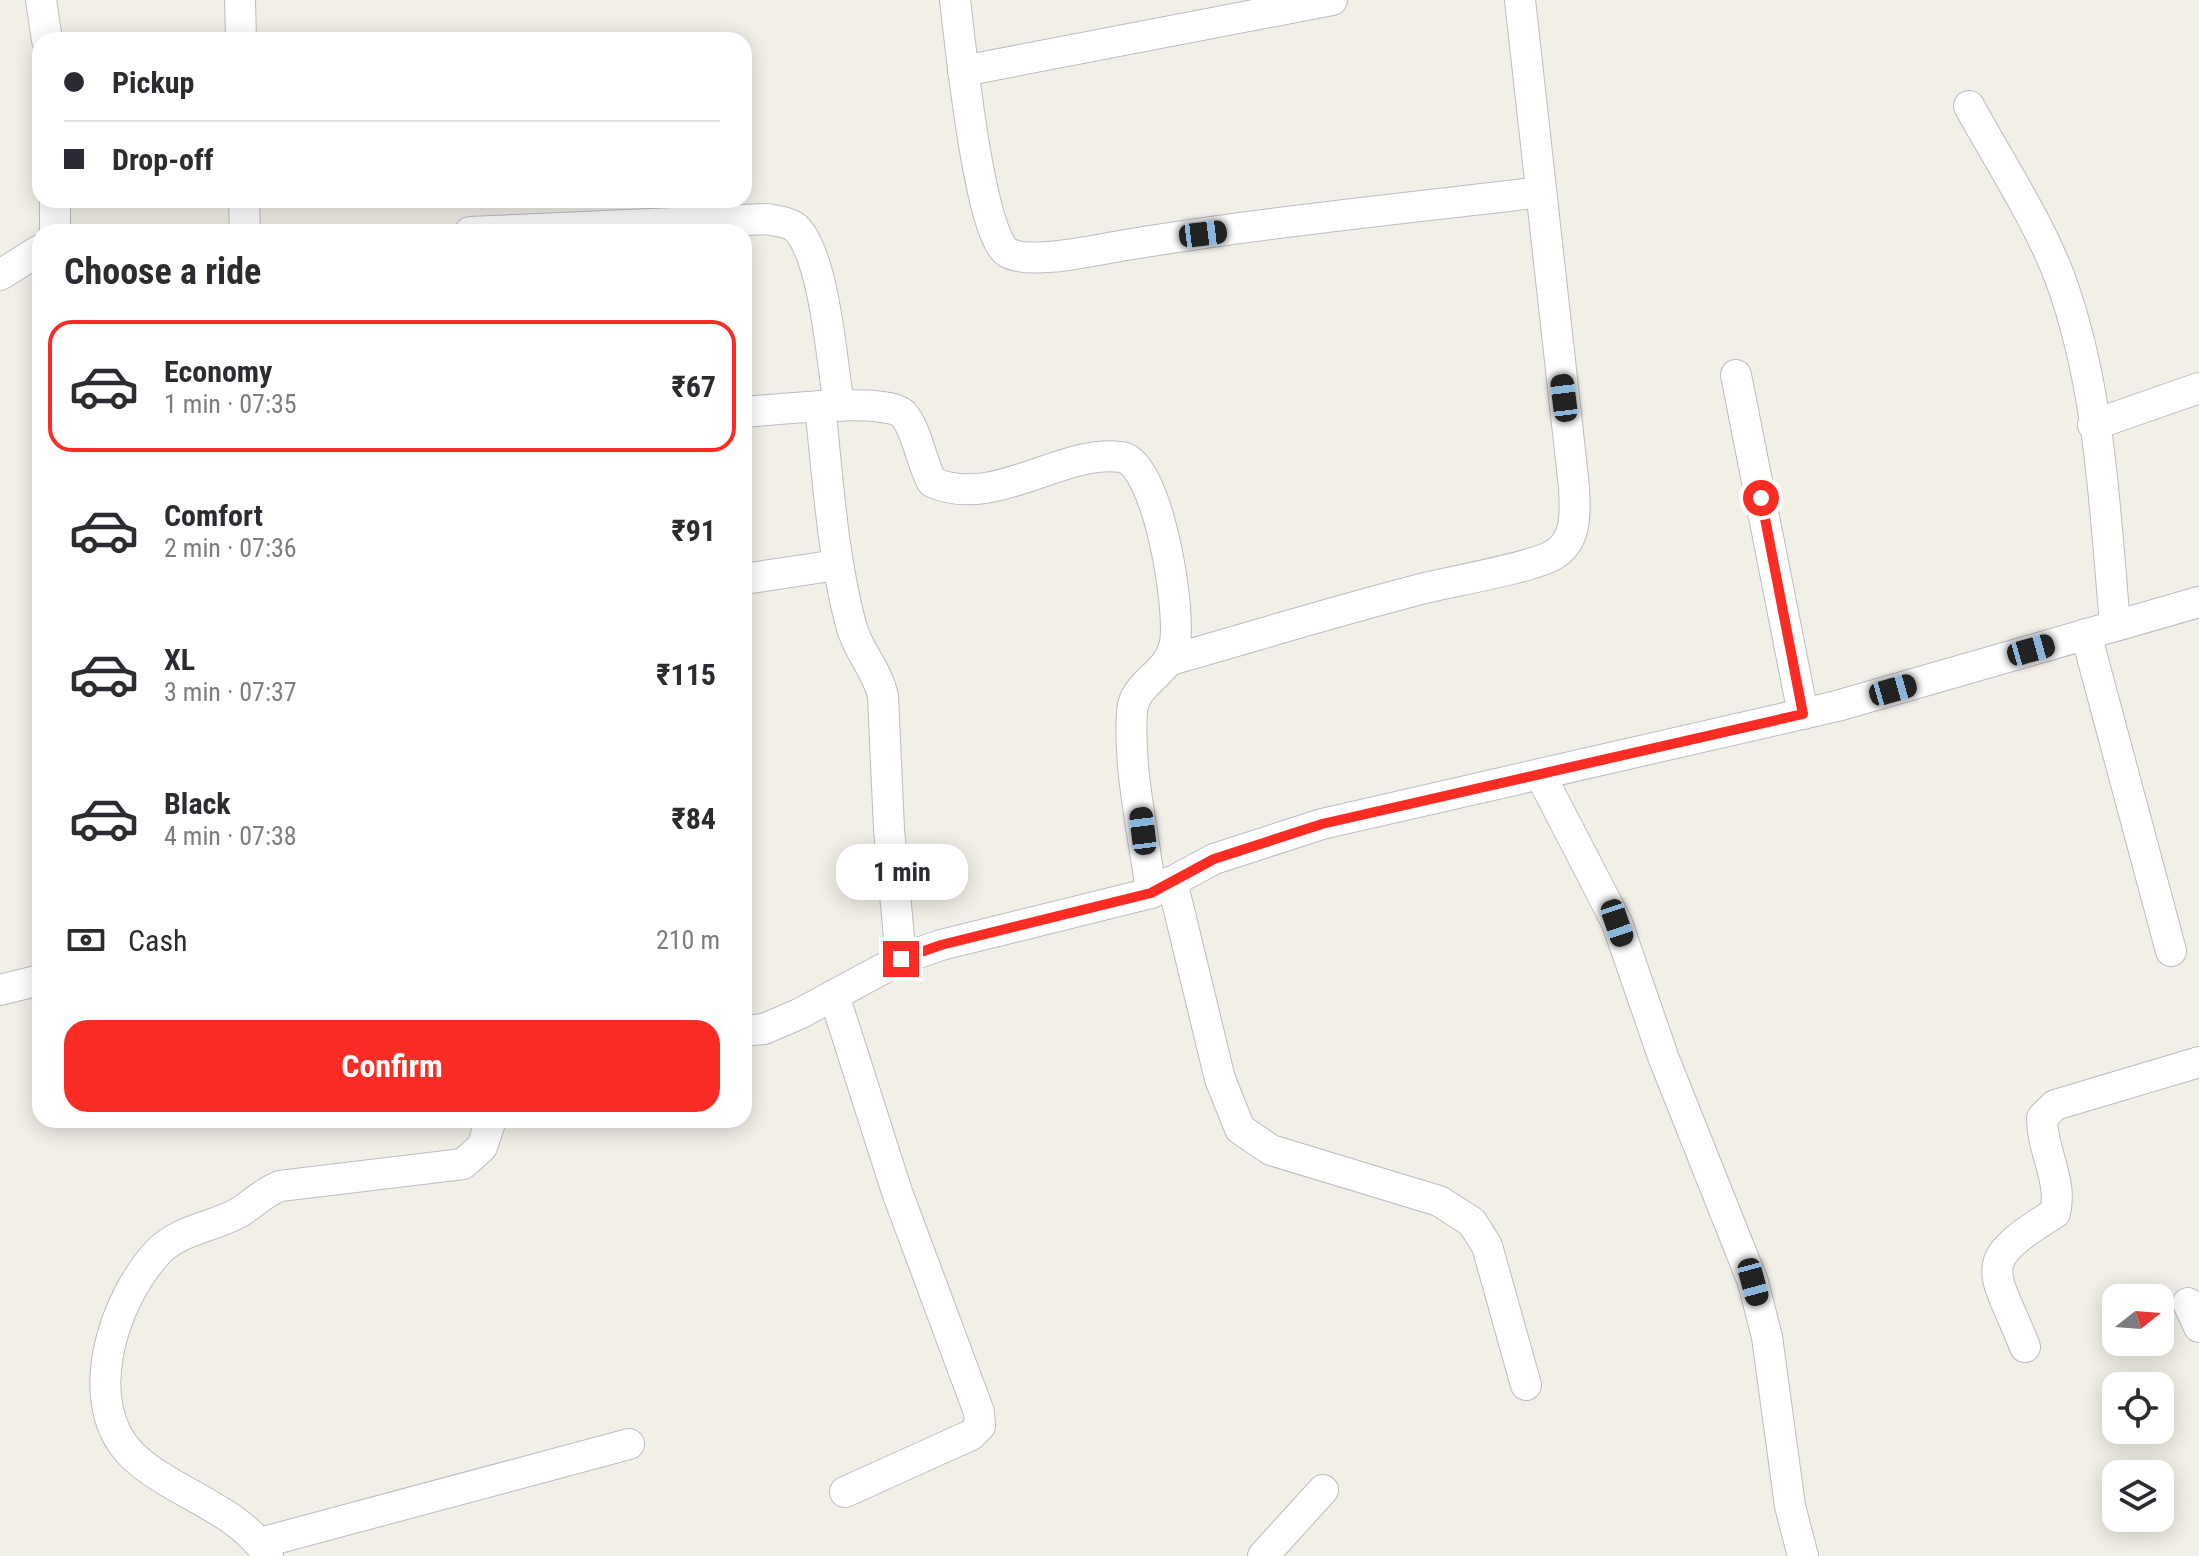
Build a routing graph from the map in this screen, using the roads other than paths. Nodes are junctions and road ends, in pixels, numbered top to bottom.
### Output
1 (41, 0) edge
2 (240, 0) edge
3 (955, 0) edge
4 (1332, 0) edge
5 (1520, 0) edge
6 (46, 32) edge
7 (241, 32) edge
8 (963, 71) junction
9 (1969, 106) dead end
10 (1541, 192) junction
11 (653, 224) edge
12 (32, 255) edge
13 (0, 275) edge
14 (1736, 375) dead end
15 (2199, 388) edge
16 (830, 406) junction
17 (752, 411) edge
18 (2093, 425) junction
19 (837, 565) junction
20 (752, 578) edge
21 (2199, 602) edge
22 (2115, 625) junction
23 (2086, 634) junction
24 (1170, 660) junction
25 (1803, 714) junction
26 (1540, 774) junction
27 (1161, 887) junction
28 (2171, 951) dead end
29 (901, 959) junction
30 (32, 982) edge
31 (0, 990) edge
32 (834, 995) junction
33 (752, 1030) edge
34 (2199, 1062) edge
35 (488, 1128) edge
36 (2025, 1347) dead end
37 (1526, 1385) dead end
38 (629, 1444) dead end
39 (1323, 1490) dead end
40 (845, 1492) dead end
41 (264, 1549) edge
42 (1263, 1556) edge
43 (1803, 1556) edge

1 - 6 street
2 - 7 street
3 - 8 street
4 - 8 street
5 - 10 street
8 - 10 street
9 - 18 street
10 - 24 street
11 - 16 street
12 - 13 street
14 - 25 street
15 - 18 street
16 - 17 street
16 - 19 street
16 - 24 street
18 - 22 street
19 - 20 street
19 - 29 street
21 - 22 street
22 - 23 street
23 - 25 street
23 - 28 street
24 - 27 street
25 - 26 street
26 - 27 street
26 - 43 street
27 - 29 street
27 - 37 street
29 - 32 street
30 - 31 street
32 - 33 street
32 - 40 street
34 - 36 street
35 - 41 street
38 - 41 street
39 - 42 street

